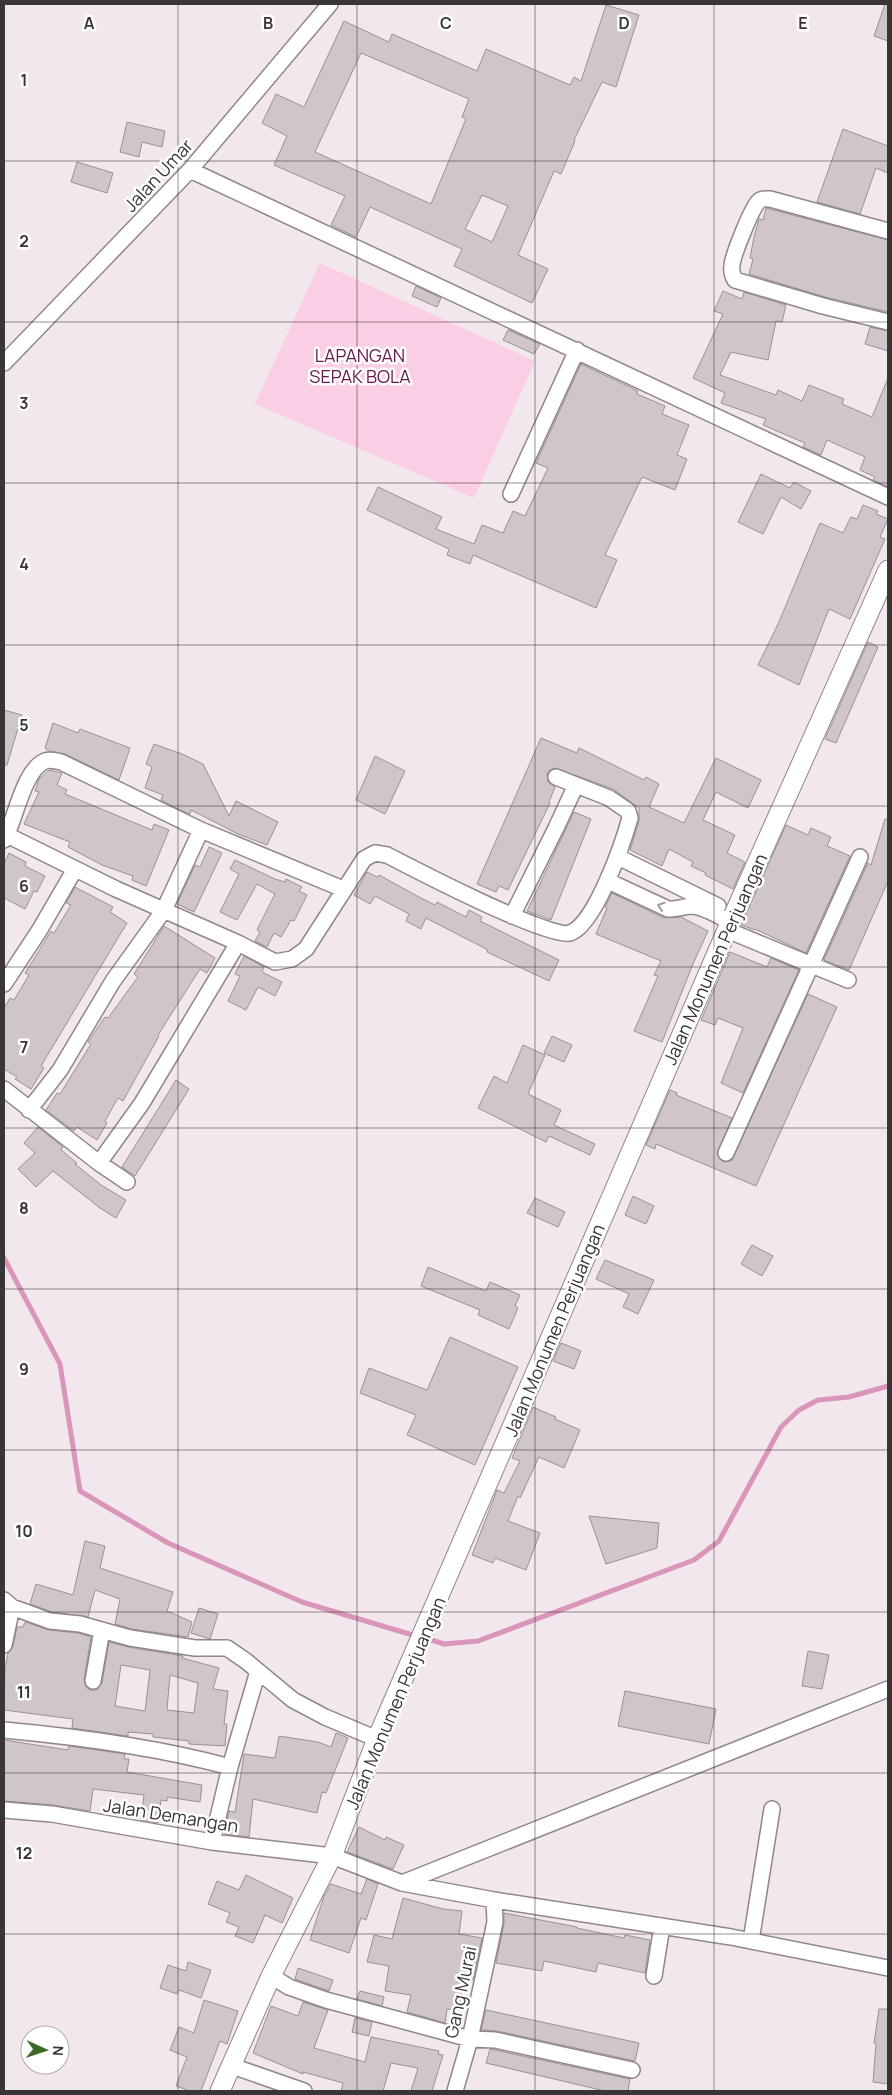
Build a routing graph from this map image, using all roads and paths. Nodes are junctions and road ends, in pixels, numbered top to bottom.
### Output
1 (330, 4) edge
2 (190, 170) junction
3 (888, 231) edge
4 (888, 322) edge
5 (577, 350) junction
6 (4, 363) edge
7 (510, 494) dead end
8 (888, 497) edge
9 (887, 578) edge
10 (556, 777) dead end
11 (576, 785) junction
12 (9, 806) edge
13 (201, 830) junction
14 (5, 837) edge
15 (618, 857) junction
16 (860, 857) dead end
17 (75, 869) junction
18 (608, 881) junction
19 (343, 889) junction
20 (164, 910) junction
21 (512, 916) junction
22 (730, 922) junction
23 (238, 943) junction
24 (811, 965) junction
25 (848, 980) dead end
26 (4, 984) edge
27 (4, 1089) edge
28 (29, 1110) junction
29 (726, 1153) dead end
30 (99, 1163) junction
31 (127, 1182) dead end
32 (8, 1604) edge
33 (102, 1630) junction
34 (4, 1645) edge
35 (258, 1671) junction
36 (93, 1681) dead end
37 (888, 1689) edge
38 (4, 1730) edge
39 (377, 1739) junction
40 (230, 1768) junction
41 (772, 1809) dead end
42 (4, 1810) edge
43 (212, 1842) junction
44 (332, 1856) junction
45 (393, 1884) junction
46 (494, 1900) junction
47 (662, 1926) junction
48 (751, 1941) junction
49 (888, 1968) edge
50 (271, 1976) junction
51 (654, 1976) dead end
52 (470, 2039) junction
53 (232, 2066) junction
54 (632, 2070) dead end
55 (220, 2091) edge
56 (304, 2091) edge
57 (455, 2091) edge

1 - 2 street, Jalan Umar
2 - 5 street
2 - 6 street, Jalan Umar
3 - 4 street
5 - 7 street
5 - 8 street
9 - 22 street, Jalan Monumen Perjuangan
10 - 11 street
11 - 15 street
11 - 21 street
12 - 13 street
12 - 14 street
13 - 19 street
13 - 20 street
14 - 17 street
15 - 18 street
15 - 22 street
16 - 24 street
17 - 20 street
17 - 26 street
18 - 21 street
22 -> 18 street
19 - 21 street
19 - 23 street
20 - 23 street
20 - 28 street
22 - 24 street
22 - 39 street, Jalan Monumen Perjuangan
23 - 30 street
24 - 25 street
24 - 29 street
27 - 28 street
28 - 30 street
30 - 31 street
32 - 33 street
32 - 34 street
33 - 35 street
33 - 36 street
35 - 39 street
35 - 40 street
37 - 45 street
38 - 40 street
39 - 44 street, Jalan Monumen Perjuangan
40 - 43 street
41 - 48 street
42 - 43 street, Jalan Demangan
43 - 44 street, Jalan Demangan
44 - 45 street, Jalan Demangan
44 - 50 street, Jalan Monumen Perjuangan
45 - 46 street, Jalan Demangan
46 - 47 street, Jalan Demangan
46 - 52 street, Gang Murai
47 - 48 street, Jalan Demangan
47 - 51 street
48 - 49 street, Jalan Demangan
50 - 52 street
50 - 53 street, Jalan Monumen Perjuangan
52 - 54 street
52 - 57 street, Gang Murai
53 - 55 street, Jalan Monumen Perjuangan
53 - 56 street

